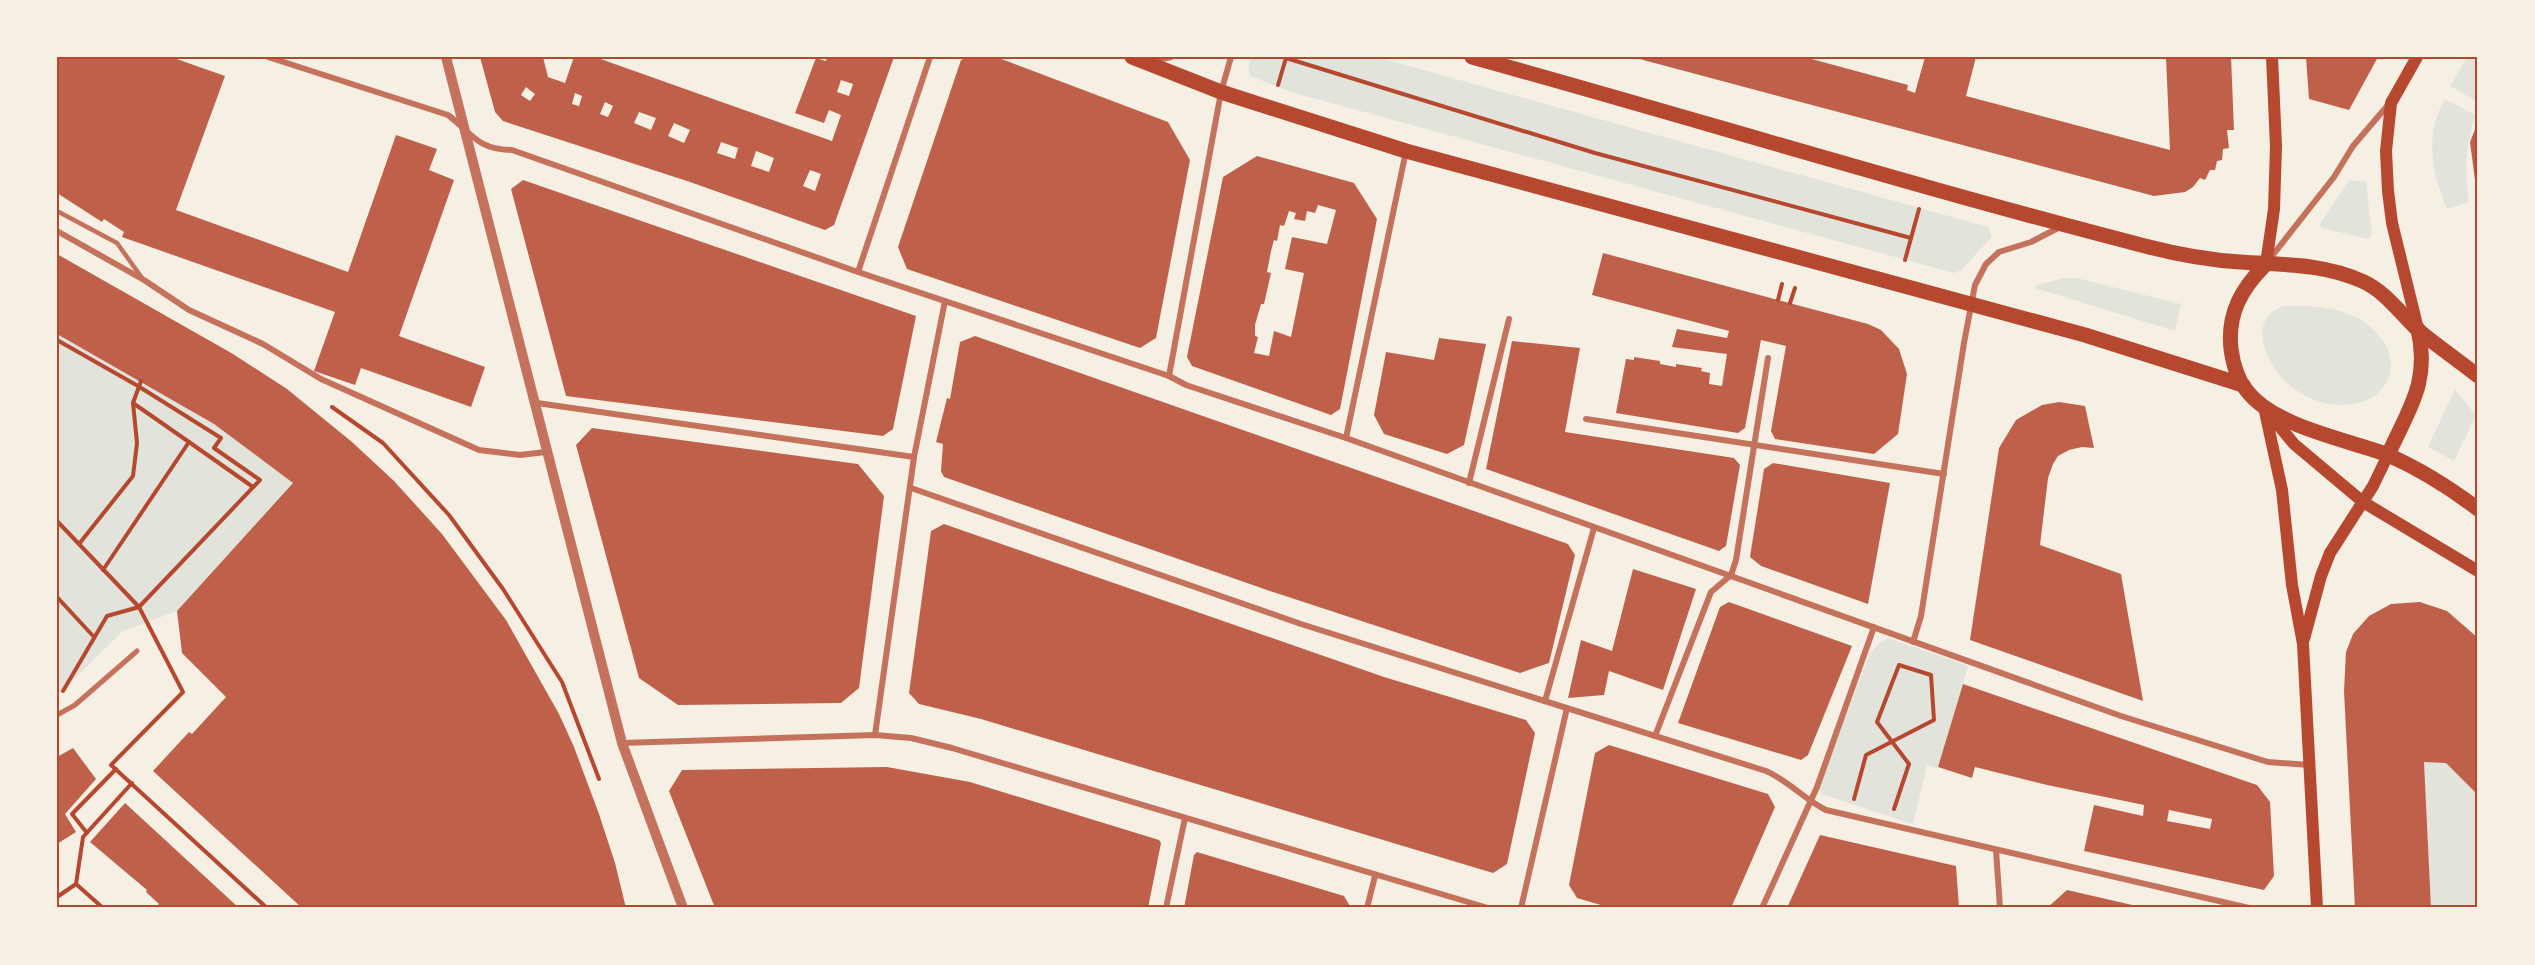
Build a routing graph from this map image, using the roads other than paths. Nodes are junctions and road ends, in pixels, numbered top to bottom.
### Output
1 (268, 57) edge
2 (446, 57) edge
3 (930, 57) edge
4 (1171, 57) edge
5 (1231, 57) edge
6 (1472, 57) edge
7 (2272, 57) edge
8 (2417, 57) edge
9 (1138, 59) edge
10 (1221, 92) junction
11 (2391, 103) junction
12 (465, 133) junction
13 (1406, 152) junction
14 (57, 211) edge
15 (2064, 225) junction
16 (57, 231) edge
17 (2266, 264) junction
18 (858, 272) junction
19 (144, 280) junction
20 (945, 301) junction
21 (1970, 304) junction
22 (1509, 319) dead end
23 (2418, 329) junction
24 (1768, 358) dead end
25 (1169, 376) junction
26 (2478, 376) edge
27 (2243, 386) junction
28 (537, 403) junction
29 (2264, 407) junction
30 (1586, 419) dead end
31 (1346, 438) junction
32 (1754, 447) junction
33 (546, 452) junction
34 (2388, 455) junction
35 (914, 457) junction
36 (1944, 474) junction
37 (1469, 483) junction
38 (911, 488) junction
39 (2363, 502) junction
40 (2478, 509) edge
41 (1594, 528) junction
42 (2478, 571) edge
43 (1731, 575) junction
44 (1874, 627) junction
45 (1913, 642) junction
46 (2303, 644) junction
47 (137, 651) dead end
48 (1545, 701) junction
49 (1567, 708) junction
50 (57, 715) edge
51 (875, 735) junction
52 (1655, 736) junction
53 (622, 742) junction
54 (2310, 765) junction
55 (1809, 801) junction
56 (1185, 818) junction
57 (1996, 850) junction
58 (1375, 876) junction
59 (682, 908) edge
60 (1166, 908) edge
61 (1367, 908) edge
62 (1488, 908) edge
63 (1521, 908) edge
64 (1762, 908) edge
65 (2000, 908) edge
66 (2249, 908) edge
67 (2317, 908) edge

1 - 12 street
2 - 12 street
3 - 18 street
4 - 9 street
5 - 10 street
6 - 15 main road
7 - 17 main road
8 - 11 main road
9 - 10 main road
10 - 13 main road
10 - 25 street
11 - 17 street
11 - 23 main road
12 - 18 street
12 - 28 street
13 - 21 main road
13 - 31 street
14 - 19 lane
15 - 17 main road
15 - 21 street
16 - 19 street
17 - 23 main road
17 - 27 main road
18 - 20 street
19 - 33 street
20 - 25 street
20 - 35 street
21 - 27 main road
21 - 36 street
22 - 37 street
23 - 26 main road
23 - 34 main road
24 - 32 street
25 - 31 street
27 - 29 main road
28 - 33 street
28 - 35 street
29 - 34 main road
29 - 39 main road
29 - 46 main road
30 - 32 street
31 - 37 street
32 - 36 street
32 - 43 street
33 - 53 street
34 - 39 main road
34 - 40 main road
35 - 38 street
36 - 45 street
37 - 41 street
38 - 48 street
38 - 51 street
39 - 42 main road
39 - 46 main road
41 - 43 street
41 - 48 street
43 - 44 street
43 - 52 street
44 - 45 street
44 - 55 street
45 - 54 street
46 - 54 main road
47 - 50 street
48 - 49 street
49 - 52 street
49 - 63 street
51 - 53 street
51 - 56 street
52 - 55 street
53 - 59 street
54 - 67 main road
55 - 57 street
55 - 64 street
56 - 58 street
56 - 60 street
57 - 65 street
57 - 66 street
58 - 61 street
58 - 62 street

